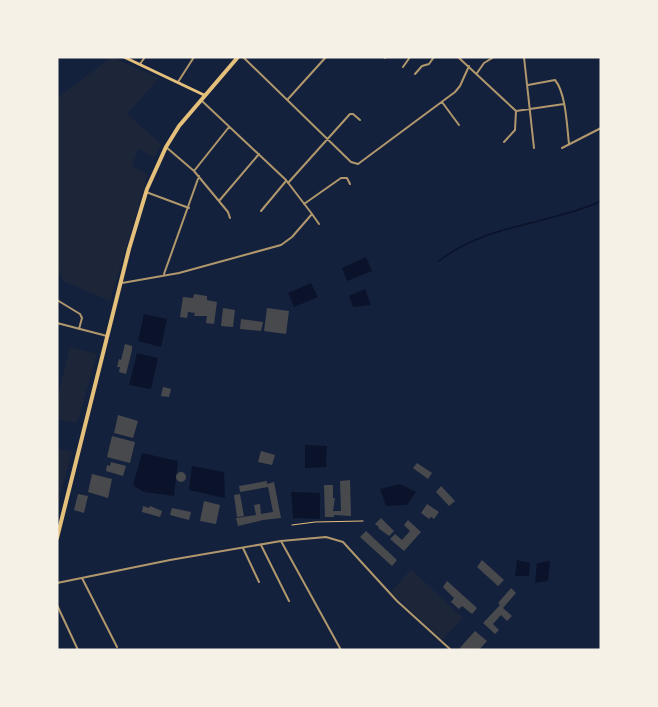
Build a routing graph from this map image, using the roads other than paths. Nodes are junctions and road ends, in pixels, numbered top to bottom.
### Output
1 (124, 57) edge
2 (145, 57) edge
3 (194, 57) edge
4 (238, 57) edge
5 (243, 57) edge
6 (326, 57) edge
7 (410, 57) edge
8 (434, 57) edge
9 (458, 57) edge
10 (494, 57) edge
11 (524, 57) edge
12 (140, 64) junction
13 (469, 66) junction
14 (403, 67) dead end
15 (415, 74) dead end
16 (476, 74) junction
17 (177, 82) junction
18 (528, 85) junction
19 (202, 97) junction
20 (288, 99) junction
21 (442, 102) junction
22 (564, 104) junction
23 (530, 109) junction
24 (516, 111) junction
25 (360, 120) dead end
26 (459, 125) dead end
27 (229, 127) junction
28 (601, 128) edge
29 (327, 137) junction
30 (504, 142) dead end
31 (570, 144) junction
32 (166, 147) junction
33 (534, 148) dead end
34 (562, 148) dead end
35 (259, 154) junction
36 (194, 171) junction
37 (199, 176) junction
38 (287, 182) junction
39 (350, 184) dead end
40 (146, 192) junction
41 (219, 201) junction
42 (304, 204) junction
43 (189, 208) junction
44 (261, 211) dead end
45 (312, 214) junction
46 (230, 218) dead end
47 (319, 224) dead end
48 (164, 274) junction
49 (122, 283) junction
50 (57, 300) edge
51 (57, 323) edge
52 (79, 329) junction
53 (107, 336) junction
54 (59, 521) edge
55 (57, 538) edge
56 (281, 541) junction
57 (261, 545) junction
58 (243, 548) junction
59 (82, 578) junction
60 (259, 582) dead end
61 (57, 583) edge
62 (289, 601) dead end
63 (57, 605) edge
64 (117, 647) dead end
65 (78, 650) edge
66 (341, 650) edge
67 (451, 650) edge

1 - 12 main road
2 - 12 street
3 - 17 street
4 - 19 highway
5 - 20 street
6 - 20 street
7 - 14 street
8 - 15 street
9 - 13 street
10 - 16 street
11 - 18 street
12 - 17 main road
13 - 16 street
13 - 21 street
16 - 24 street
17 - 19 main road
18 - 22 street
18 - 23 street
19 - 27 street
19 - 32 highway
20 - 29 street
21 - 26 street
21 - 29 street
22 - 23 street
22 - 31 street
23 - 24 street
23 - 33 street
24 - 30 street
25 - 29 street
27 - 35 street
27 - 36 street
28 - 31 street
29 - 38 street
31 - 34 street
32 - 36 street
32 - 40 highway
35 - 38 street
35 - 41 street
36 - 37 street
37 - 41 street
37 - 43 street
38 - 42 street
38 - 44 street
39 - 42 street
40 - 43 street
40 - 49 highway
41 - 46 street
42 - 45 street
43 - 48 street
45 - 47 street
45 - 48 street
48 - 49 street
49 - 53 highway
50 - 52 street
51 - 52 street
52 - 53 street
53 - 54 highway
54 - 55 highway
56 - 57 street
56 - 66 street
56 - 67 street
57 - 58 street
57 - 62 street
58 - 59 street
58 - 60 street
59 - 61 street
59 - 64 street
63 - 65 street

